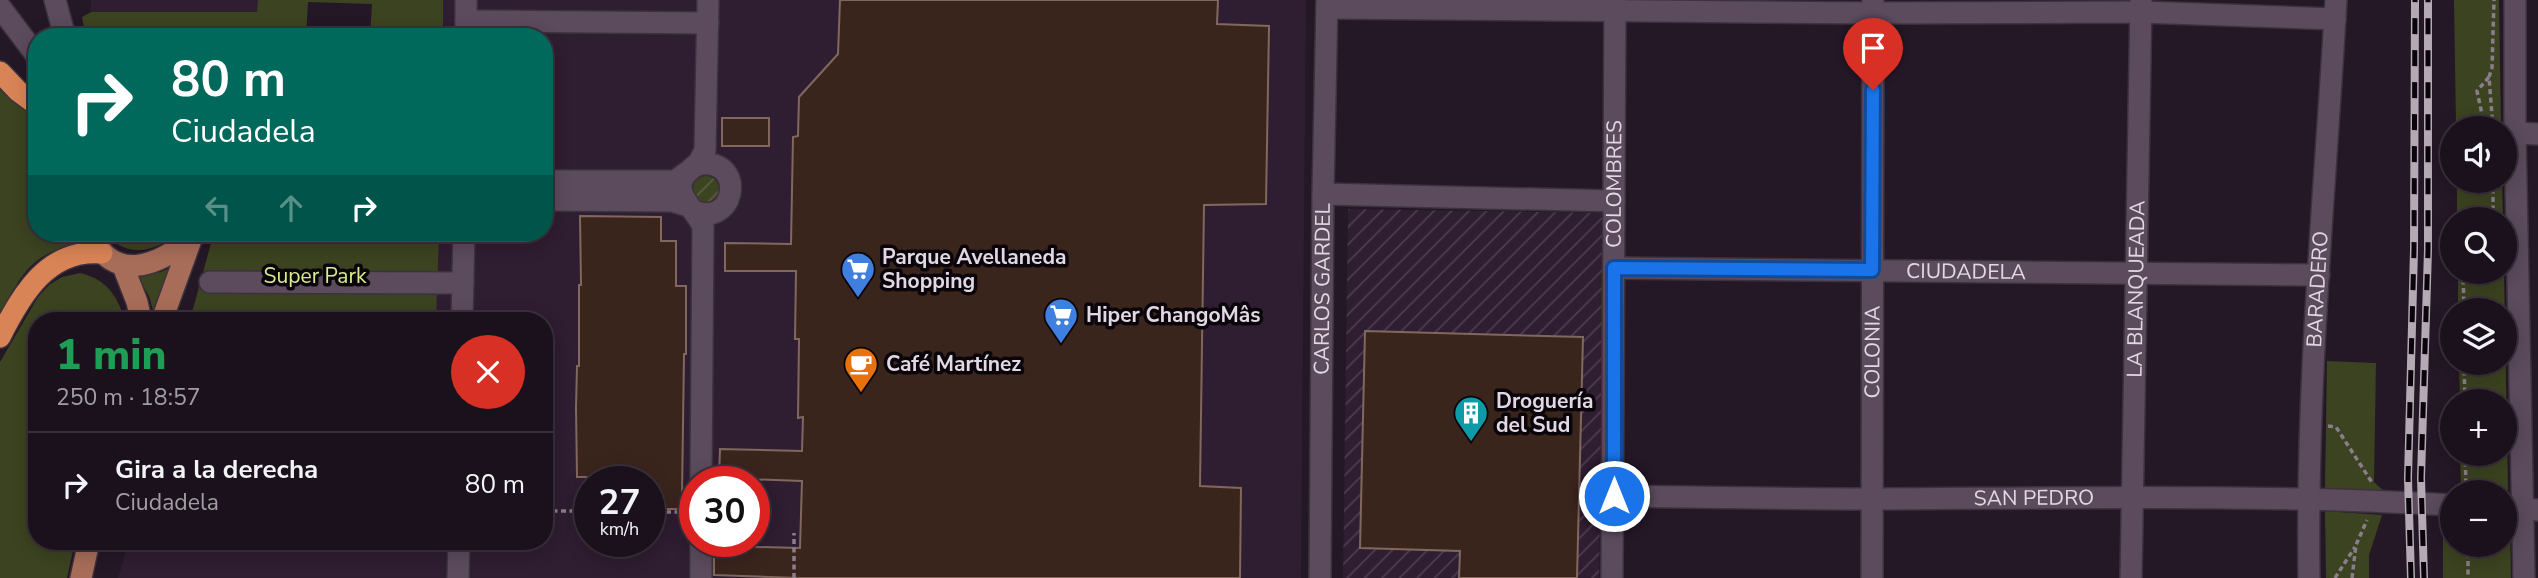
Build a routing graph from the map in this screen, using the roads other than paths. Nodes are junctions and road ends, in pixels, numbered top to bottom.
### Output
1 (55, 0) edge
2 (708, 0) edge
3 (2515, 0) edge
4 (1327, 4) edge
5 (1615, 5) edge
6 (1873, 6) edge
7 (2141, 6) edge
8 (0, 7) edge
9 (2336, 10) edge
10 (466, 19) edge
11 (708, 23) junction
12 (63, 28) edge
13 (28, 45) edge
14 (0, 72) edge
15 (28, 98) edge
16 (2515, 116) edge
17 (2517, 133) edge
18 (2538, 134) edge
19 (711, 158) junction
20 (689, 170) junction
21 (553, 181) edge
22 (2516, 193) edge
23 (1323, 194) junction
24 (553, 200) edge
25 (1614, 201) junction
26 (700, 214) junction
27 (96, 242) edge
28 (185, 242) edge
29 (190, 242) edge
30 (464, 242) edge
31 (102, 253) junction
32 (123, 267) junction
33 (1614, 268) junction
34 (1872, 270) junction
35 (2136, 272) junction
36 (2319, 275) junction
37 (210, 282) dead end
38 (463, 283) junction
39 (139, 312) edge
40 (165, 312) edge
41 (463, 312) edge
42 (0, 337) edge
43 (701, 466) edge
44 (1614, 496) junction
45 (2132, 497) junction
46 (1872, 499) junction
47 (2308, 499) junction
48 (2440, 504) edge
49 (2522, 509) edge
50 (87, 550) edge
51 (459, 550) edge
52 (701, 557) edge
53 (81, 578) edge
54 (458, 578) edge
55 (701, 578) edge
56 (1320, 578) edge
57 (1612, 578) edge
58 (1872, 578) edge
59 (2131, 578) edge
60 (2309, 578) edge
61 (2524, 578) edge

1 - 12 street
2 - 11 street
3 - 16 street
4 - 5 street
4 - 23 street, CARLOS GARDEL
5 - 6 street
5 - 25 street, COLOMBRES
6 - 7 street
6 - 34 street, COLONIA
7 - 9 street
7 - 35 street, LA BLANQUEADA
8 - 13 street
9 - 36 street, BARADERO
10 - 11 street
11 - 19 street
14 - 15 highway
17 - 18 street
19 - 20 street
19 - 26 street
20 - 21 street
20 - 26 street
22 - 49 street
23 - 25 street
23 - 56 street, CARLOS GARDEL
24 - 26 street
25 - 33 street, COLOMBRES
26 - 43 street
27 - 31 main road
28 - 32 main road
29 - 40 main road
30 - 38 street
31 - 32 main road
31 - 42 highway
32 - 39 main road
33 - 34 street, CIUDADELA
33 - 44 street, COLOMBRES
34 - 35 street, CIUDADELA
34 - 46 street, COLONIA
35 - 36 street, CIUDADELA
35 - 45 street, LA BLANQUEADA
36 - 47 street, BARADERO
37 - 38 street
38 - 41 street
44 - 46 street, SAN PEDRO
44 - 57 street, COLOMBRES
45 - 46 street, SAN PEDRO
45 - 47 street, SAN PEDRO
45 - 59 street, LA BLANQUEADA
46 - 58 street, COLONIA
47 - 48 street, SAN PEDRO
47 - 60 street, BARADERO
49 - 61 street
50 - 53 main road
51 - 54 street
52 - 55 street

